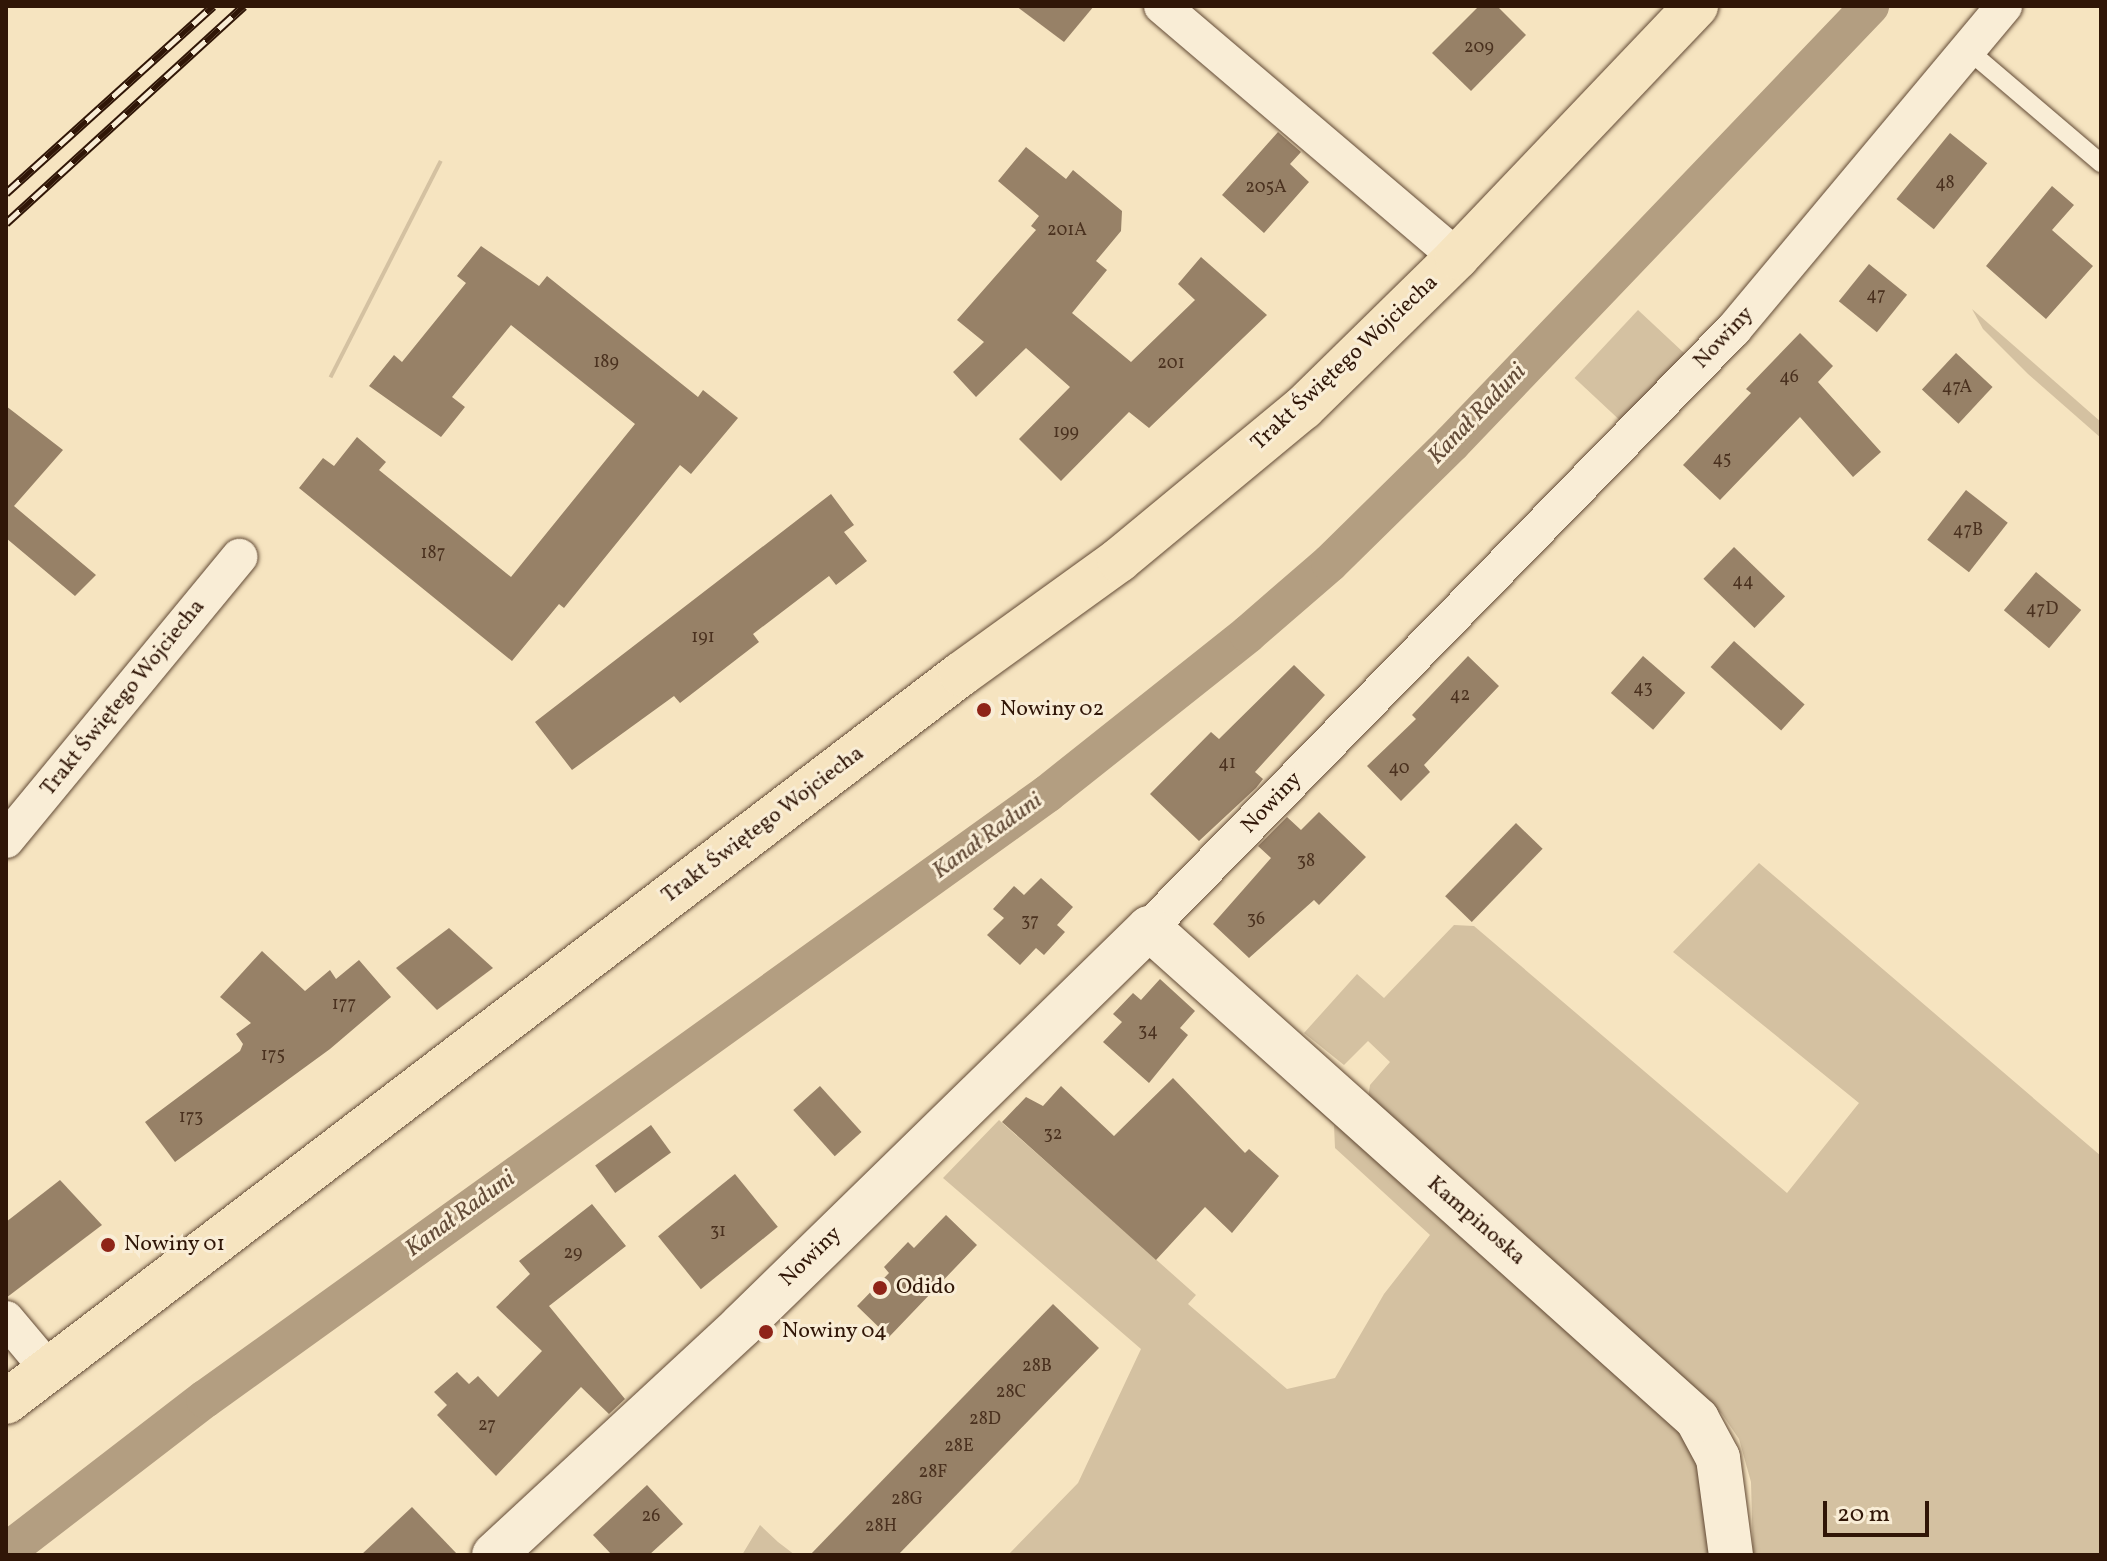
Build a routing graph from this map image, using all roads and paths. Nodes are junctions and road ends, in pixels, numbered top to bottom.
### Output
1 (1162, 6) edge
2 (1696, 6) edge
3 (2004, 6) edge
4 (1968, 50) junction
5 (2101, 163) edge
6 (1457, 257) junction
7 (239, 557) dead end
8 (6, 840) edge
9 (1149, 928) junction
10 (6, 1319) edge
11 (48, 1369) junction
12 (6, 1402) edge
13 (494, 1555) edge
14 (1731, 1555) edge

1 - 6 street, Trakt Świętego Wojciecha
2 - 6 main road, Trakt Świętego Wojciecha
3 - 4 street, Nowiny
4 - 5 lane
4 - 9 street, Nowiny
6 - 11 main road, Trakt Świętego Wojciecha
7 - 8 street, Trakt Świętego Wojciecha
9 - 13 street, Nowiny
9 - 14 street, Kampinoska
10 - 11 street
11 - 12 main road, Trakt Świętego Wojciecha

